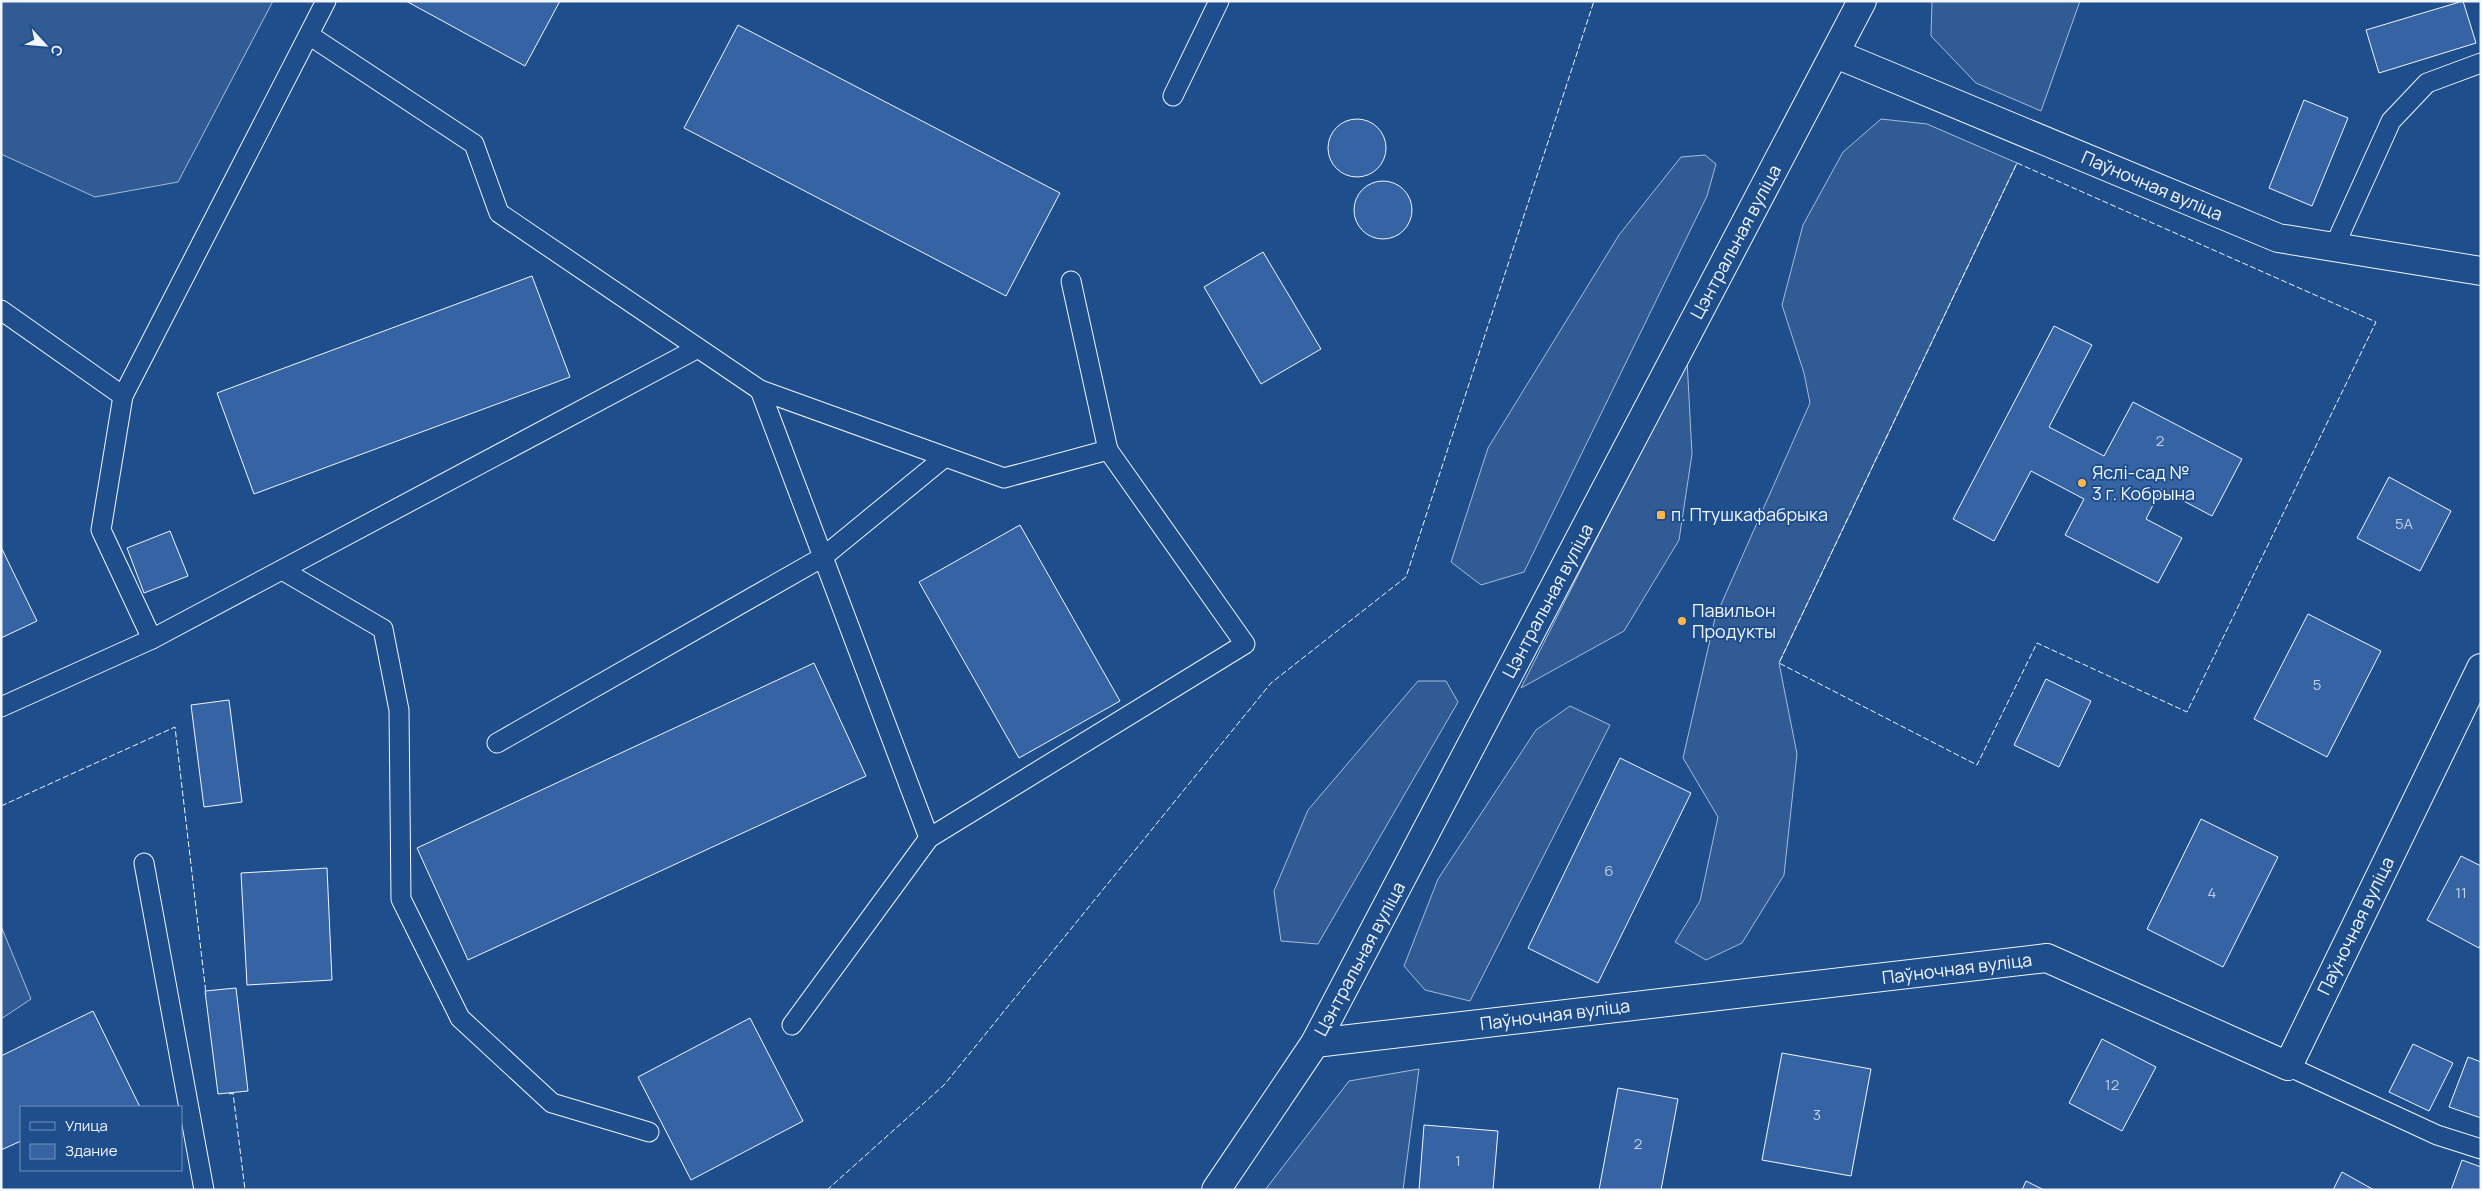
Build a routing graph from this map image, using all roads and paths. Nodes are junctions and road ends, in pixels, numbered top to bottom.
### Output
1 (326, 1) edge
2 (1219, 1) edge
3 (1862, 1) edge
4 (309, 35) junction
5 (1836, 54) junction
6 (2481, 63) edge
7 (1173, 96) dead end
8 (2334, 247) junction
9 (2481, 271) edge
10 (1072, 281) dead end
11 (1, 310) edge
12 (698, 348) junction
13 (760, 390) junction
14 (123, 396) junction
15 (1108, 450) junction
16 (945, 457) junction
17 (823, 557) junction
18 (282, 570) junction
19 (152, 639) junction
20 (2481, 668) edge
21 (1, 707) edge
22 (497, 743) dead end
23 (929, 838) junction
24 (144, 863) dead end
25 (792, 1025) dead end
26 (1315, 1044) junction
27 (2288, 1066) junction
28 (649, 1132) dead end
29 (2481, 1149) edge
30 (204, 1190) edge
31 (1216, 1190) edge

1 - 4 lane
2 - 7 lane
3 - 5 street, Цэнтральная вуліца
4 - 12 lane
4 - 14 lane
5 - 8 street, Паўночная вуліца
5 - 26 street, Цэнтральная вуліца
6 - 8 lane
8 - 9 street, Паўночная вуліца
10 - 15 lane
11 - 14 lane
12 - 13 lane
12 - 18 lane
13 - 16 lane
13 - 17 lane
14 - 19 lane
15 - 16 lane
15 - 23 lane
16 - 17 lane
17 - 22 lane
17 - 23 lane
18 - 19 lane
18 - 28 lane
19 - 21 lane
20 - 27 street, Паўночная вуліца
23 - 25 lane
24 - 30 lane
26 - 27 street, Паўночная вуліца
26 - 31 street, Цэнтральная вуліца
27 - 29 lane

